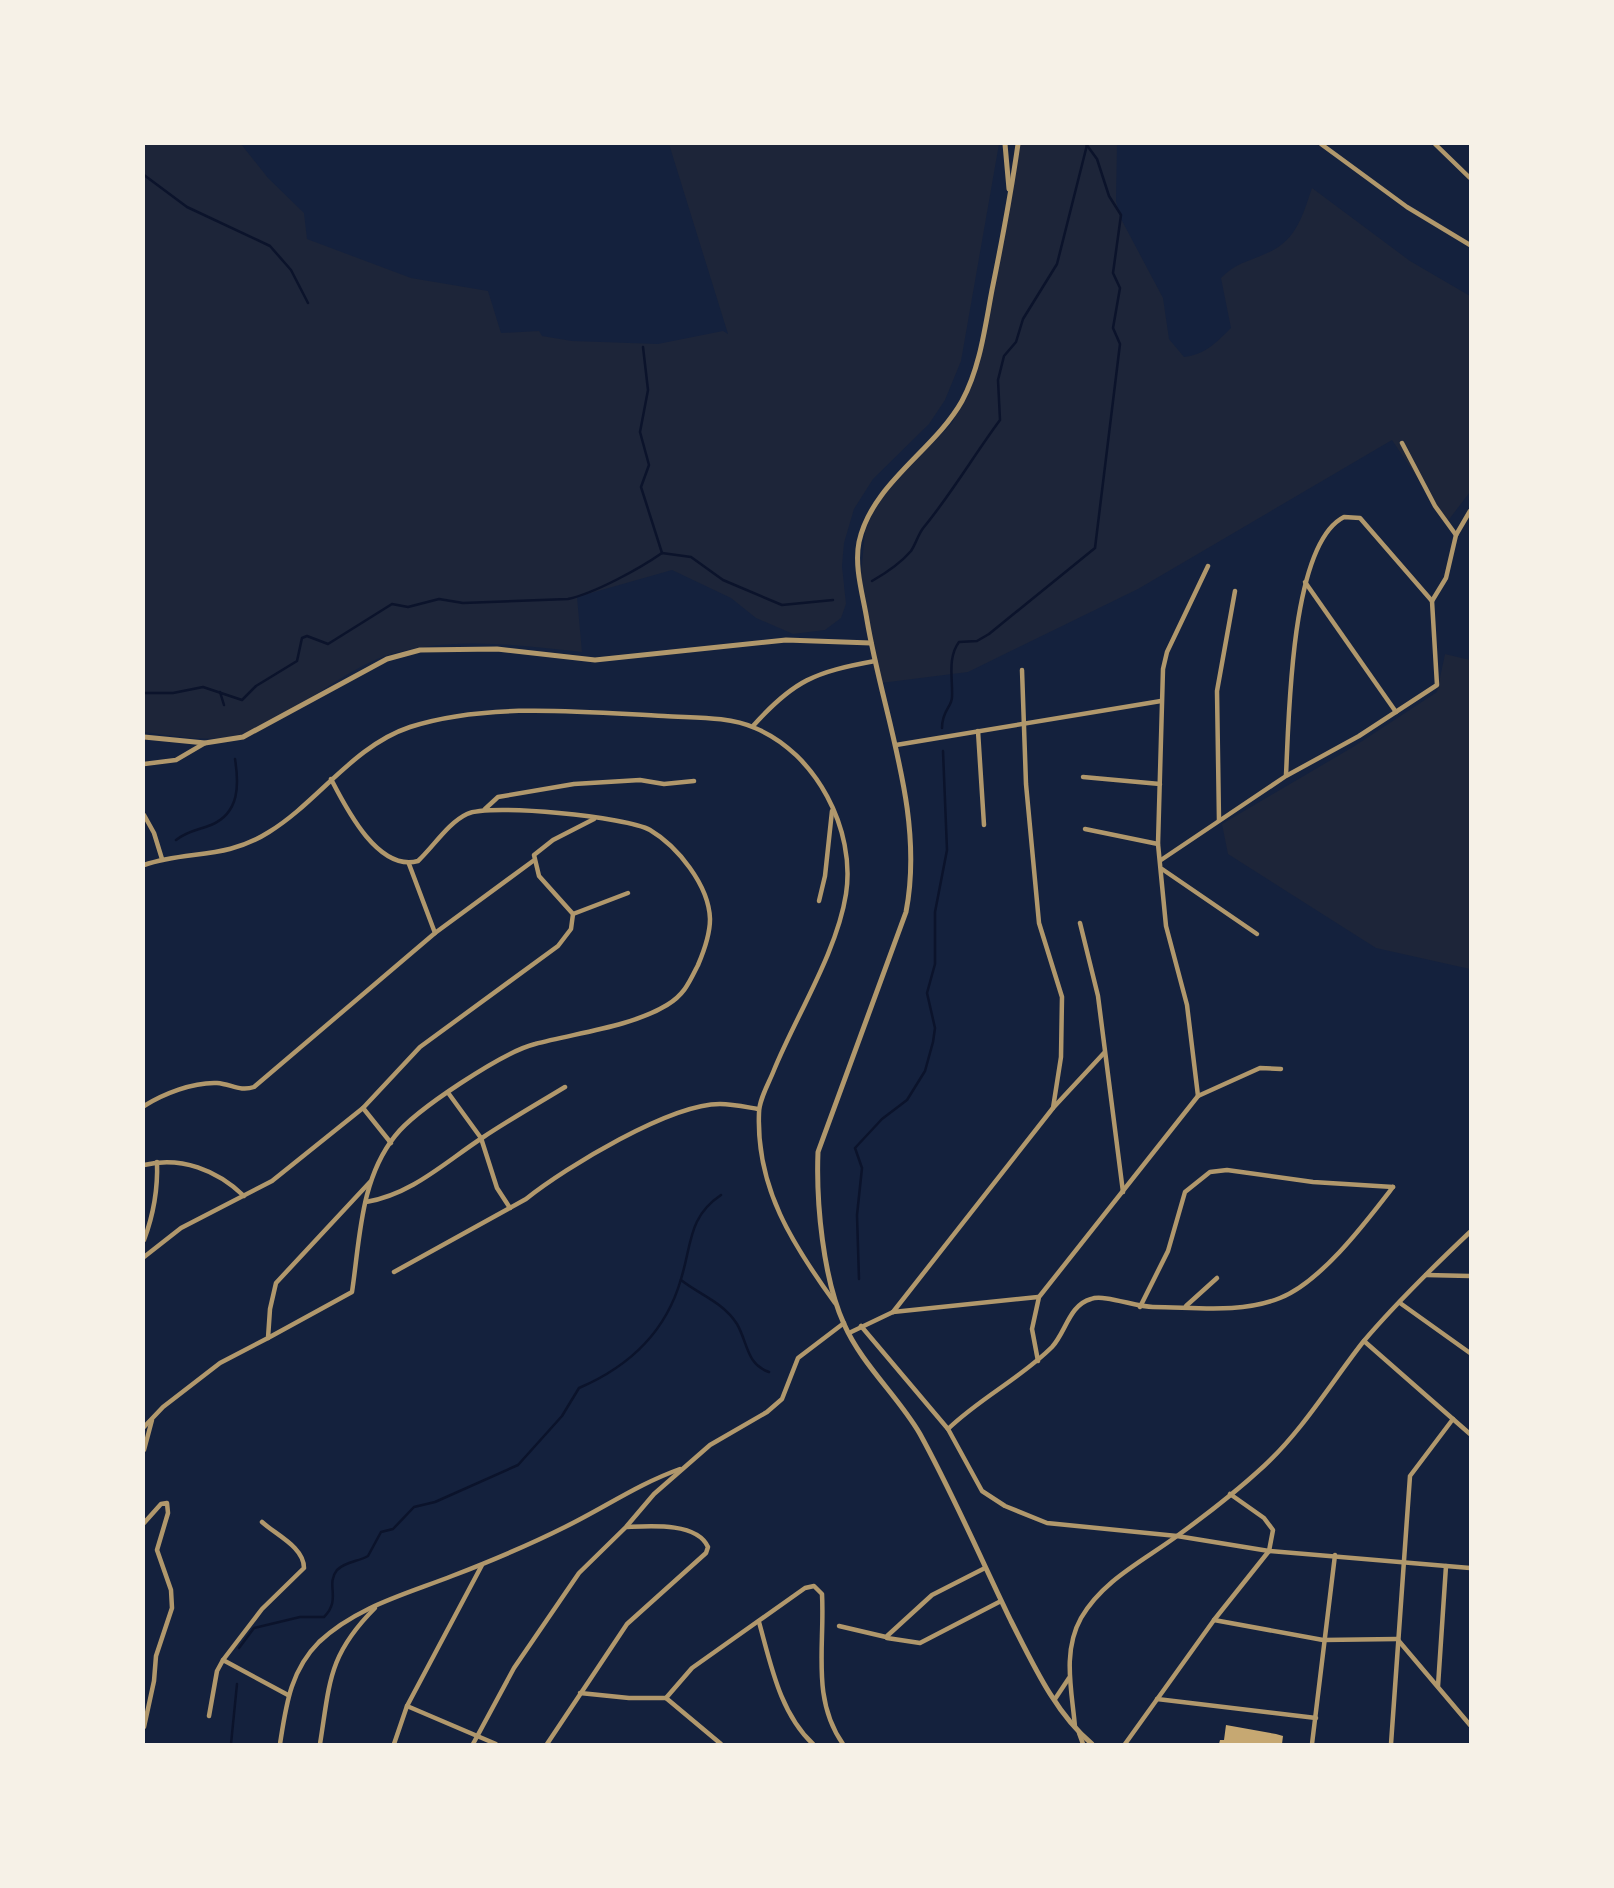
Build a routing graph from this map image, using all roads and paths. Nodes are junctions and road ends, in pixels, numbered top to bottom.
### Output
1 (1005, 144) edge
2 (1018, 144) edge
3 (1321, 144) edge
4 (1435, 144) edge
5 (1471, 178) edge
6 (1010, 198) junction
7 (1471, 245) edge
8 (1402, 443) dead end
9 (1471, 512) edge
10 (1456, 535) junction
11 (1208, 566) dead end
12 (1306, 582) junction
13 (1235, 591) dead end
14 (1432, 601) junction
15 (871, 643) junction
16 (876, 661) junction
17 (1022, 670) dead end
18 (1161, 701) junction
19 (1396, 712) junction
20 (1025, 724) junction
21 (752, 726) junction
22 (978, 731) junction
23 (144, 737) edge
24 (205, 743) junction
25 (896, 745) junction
26 (144, 764) edge
27 (1286, 776) junction
28 (1083, 777) dead end
29 (331, 779) junction
30 (694, 781) dead end
31 (1160, 784) junction
32 (832, 807) junction
33 (485, 810) junction
34 (144, 815) edge
35 (594, 819) junction
36 (1219, 820) junction
37 (984, 825) dead end
38 (1085, 829) dead end
39 (1158, 844) junction
40 (162, 859) junction
41 (1161, 860) junction
42 (533, 861) junction
43 (409, 864) junction
44 (144, 865) edge
45 (1162, 869) junction
46 (628, 893) dead end
47 (819, 901) dead end
48 (573, 914) junction
49 (1080, 923) dead end
50 (435, 933) junction
51 (1257, 934) dead end
52 (1104, 1053) junction
53 (1281, 1069) dead end
54 (565, 1087) dead end
55 (449, 1094) junction
56 (1198, 1096) junction
57 (144, 1106) edge
58 (363, 1108) junction
59 (1053, 1108) junction
60 (758, 1109) junction
61 (481, 1139) junction
62 (391, 1143) junction
63 (157, 1162) junction
64 (144, 1166) edge
65 (373, 1179) junction
66 (1123, 1192) junction
67 (244, 1196) junction
68 (365, 1203) junction
69 (510, 1208) junction
70 (145, 1229) edge
71 (1471, 1232) edge
72 (144, 1240) edge
73 (144, 1257) edge
74 (394, 1272) dead end
75 (1425, 1275) junction
76 (1471, 1276) edge
77 (1217, 1278) dead end
78 (1039, 1297) junction
79 (1400, 1303) junction
80 (838, 1306) junction
81 (1140, 1307) junction
82 (1185, 1307) junction
83 (893, 1312) junction
84 (844, 1323) junction
85 (861, 1326) junction
86 (849, 1332) junction
87 (268, 1338) junction
88 (1364, 1341) junction
89 (1471, 1353) edge
90 (1038, 1361) junction
91 (152, 1419) junction
92 (1453, 1419) junction
93 (144, 1427) edge
94 (948, 1429) junction
95 (1471, 1434) edge
96 (144, 1450) edge
97 (684, 1468) junction
98 (1230, 1494) junction
99 (262, 1522) dead end
100 (144, 1523) edge
101 (626, 1527) junction
102 (1177, 1536) junction
103 (1269, 1550) junction
104 (1335, 1555) junction
105 (1403, 1561) junction
106 (483, 1564) junction
107 (1446, 1566) junction
108 (985, 1568) junction
109 (1471, 1568) edge
110 (1002, 1601) junction
111 (378, 1605) junction
112 (1214, 1619) junction
113 (759, 1622) junction
114 (839, 1626) dead end
115 (886, 1637) junction
116 (1397, 1639) junction
117 (1323, 1640) junction
118 (223, 1660) junction
119 (1070, 1678) junction
120 (1438, 1686) junction
121 (580, 1693) junction
122 (288, 1695) junction
123 (666, 1698) junction
124 (1055, 1699) junction
125 (1157, 1699) junction
126 (407, 1706) junction
127 (209, 1716) dead end
128 (1316, 1718) junction
129 (1471, 1725) edge
130 (144, 1727) edge
131 (1077, 1730) junction
132 (708, 1735) junction
133 (476, 1736) junction
134 (280, 1745) edge
135 (320, 1745) edge
136 (394, 1745) edge
137 (473, 1745) edge
138 (496, 1745) edge
139 (547, 1745) edge
140 (708, 1745) edge
141 (721, 1745) edge
142 (813, 1745) edge
143 (843, 1745) edge
144 (1083, 1745) edge
145 (1092, 1745) edge
146 (1125, 1745) edge
147 (1312, 1745) edge
148 (1391, 1745) edge

1 - 6 street
2 - 6 street
3 - 7 street
4 - 5 street
6 - 15 street
8 - 10 street
9 - 10 street
10 - 14 street
11 - 18 street
12 - 14 street
12 - 19 street
12 - 27 street
13 - 36 street
14 - 19 street
15 - 16 street
15 - 24 street
16 - 21 street
16 - 25 street
17 - 20 street
18 - 20 street
18 - 31 street
19 - 27 street
20 - 22 street
20 - 59 street
21 - 29 street
21 - 32 street
22 - 25 street
22 - 37 street
23 - 24 street
24 - 26 street
25 - 80 street
27 - 36 street
28 - 31 street
29 - 40 street
29 - 43 street
30 - 33 street
31 - 39 street
32 - 47 street
32 - 60 street
33 - 35 street
33 - 43 street
34 - 40 street
35 - 42 street
35 - 55 street
36 - 41 street
38 - 39 street
39 - 41 street
40 - 44 street
41 - 45 street
42 - 48 street
42 - 50 street
43 - 50 street
45 - 51 street
45 - 56 street
46 - 48 street
48 - 58 street
49 - 52 street
50 - 57 street
52 - 59 street
52 - 66 street
53 - 56 street
54 - 61 street
55 - 61 street
55 - 62 street
56 - 66 street
58 - 62 street
58 - 67 street
59 - 83 street
60 - 69 street
60 - 80 street
61 - 68 street
61 - 69 street
62 - 65 street
63 - 64 street
63 - 67 street
63 - 70 street
65 - 68 street
65 - 87 street
66 - 78 street
67 - 73 street
68 - 87 street
69 - 74 street
70 - 72 street
71 - 75 street
75 - 76 street
75 - 79 street
77 - 82 street
78 - 83 street
78 - 90 street
79 - 88 street
79 - 89 street
80 - 84 street
81 - 82 street
81 - 82 street
81 - 90 street
83 - 85 street
84 - 86 street
84 - 97 street
85 - 86 street
85 - 94 street
86 - 108 street
87 - 91 street
88 - 92 street
88 - 98 street
90 - 94 street
91 - 93 street
91 - 96 street
92 - 95 street
92 - 105 street
94 - 102 street
97 - 101 street
97 - 106 street
98 - 102 street
98 - 103 street
99 - 118 street
100 - 130 street
101 - 121 street
101 - 133 street
102 - 103 street
102 - 119 street
103 - 104 street
103 - 112 street
104 - 105 street
104 - 117 street
105 - 107 street
105 - 116 street
106 - 111 street
106 - 126 street
107 - 109 street
107 - 120 street
108 - 110 street
108 - 115 street
110 - 115 street
110 - 124 street
111 - 122 street
111 - 135 street
112 - 117 street
112 - 125 street
113 - 123 street
113 - 142 street
113 - 143 street
114 - 115 street
116 - 117 street
116 - 120 street
116 - 148 street
117 - 128 street
118 - 122 street
118 - 127 street
119 - 124 street
119 - 131 street
120 - 129 street
121 - 123 street
121 - 139 street
122 - 134 street
123 - 132 street
124 - 131 street
125 - 128 street
125 - 146 street
126 - 133 street
126 - 136 street
128 - 147 street
131 - 144 street
131 - 145 street
132 - 140 street
132 - 141 street
133 - 137 street
133 - 138 street

